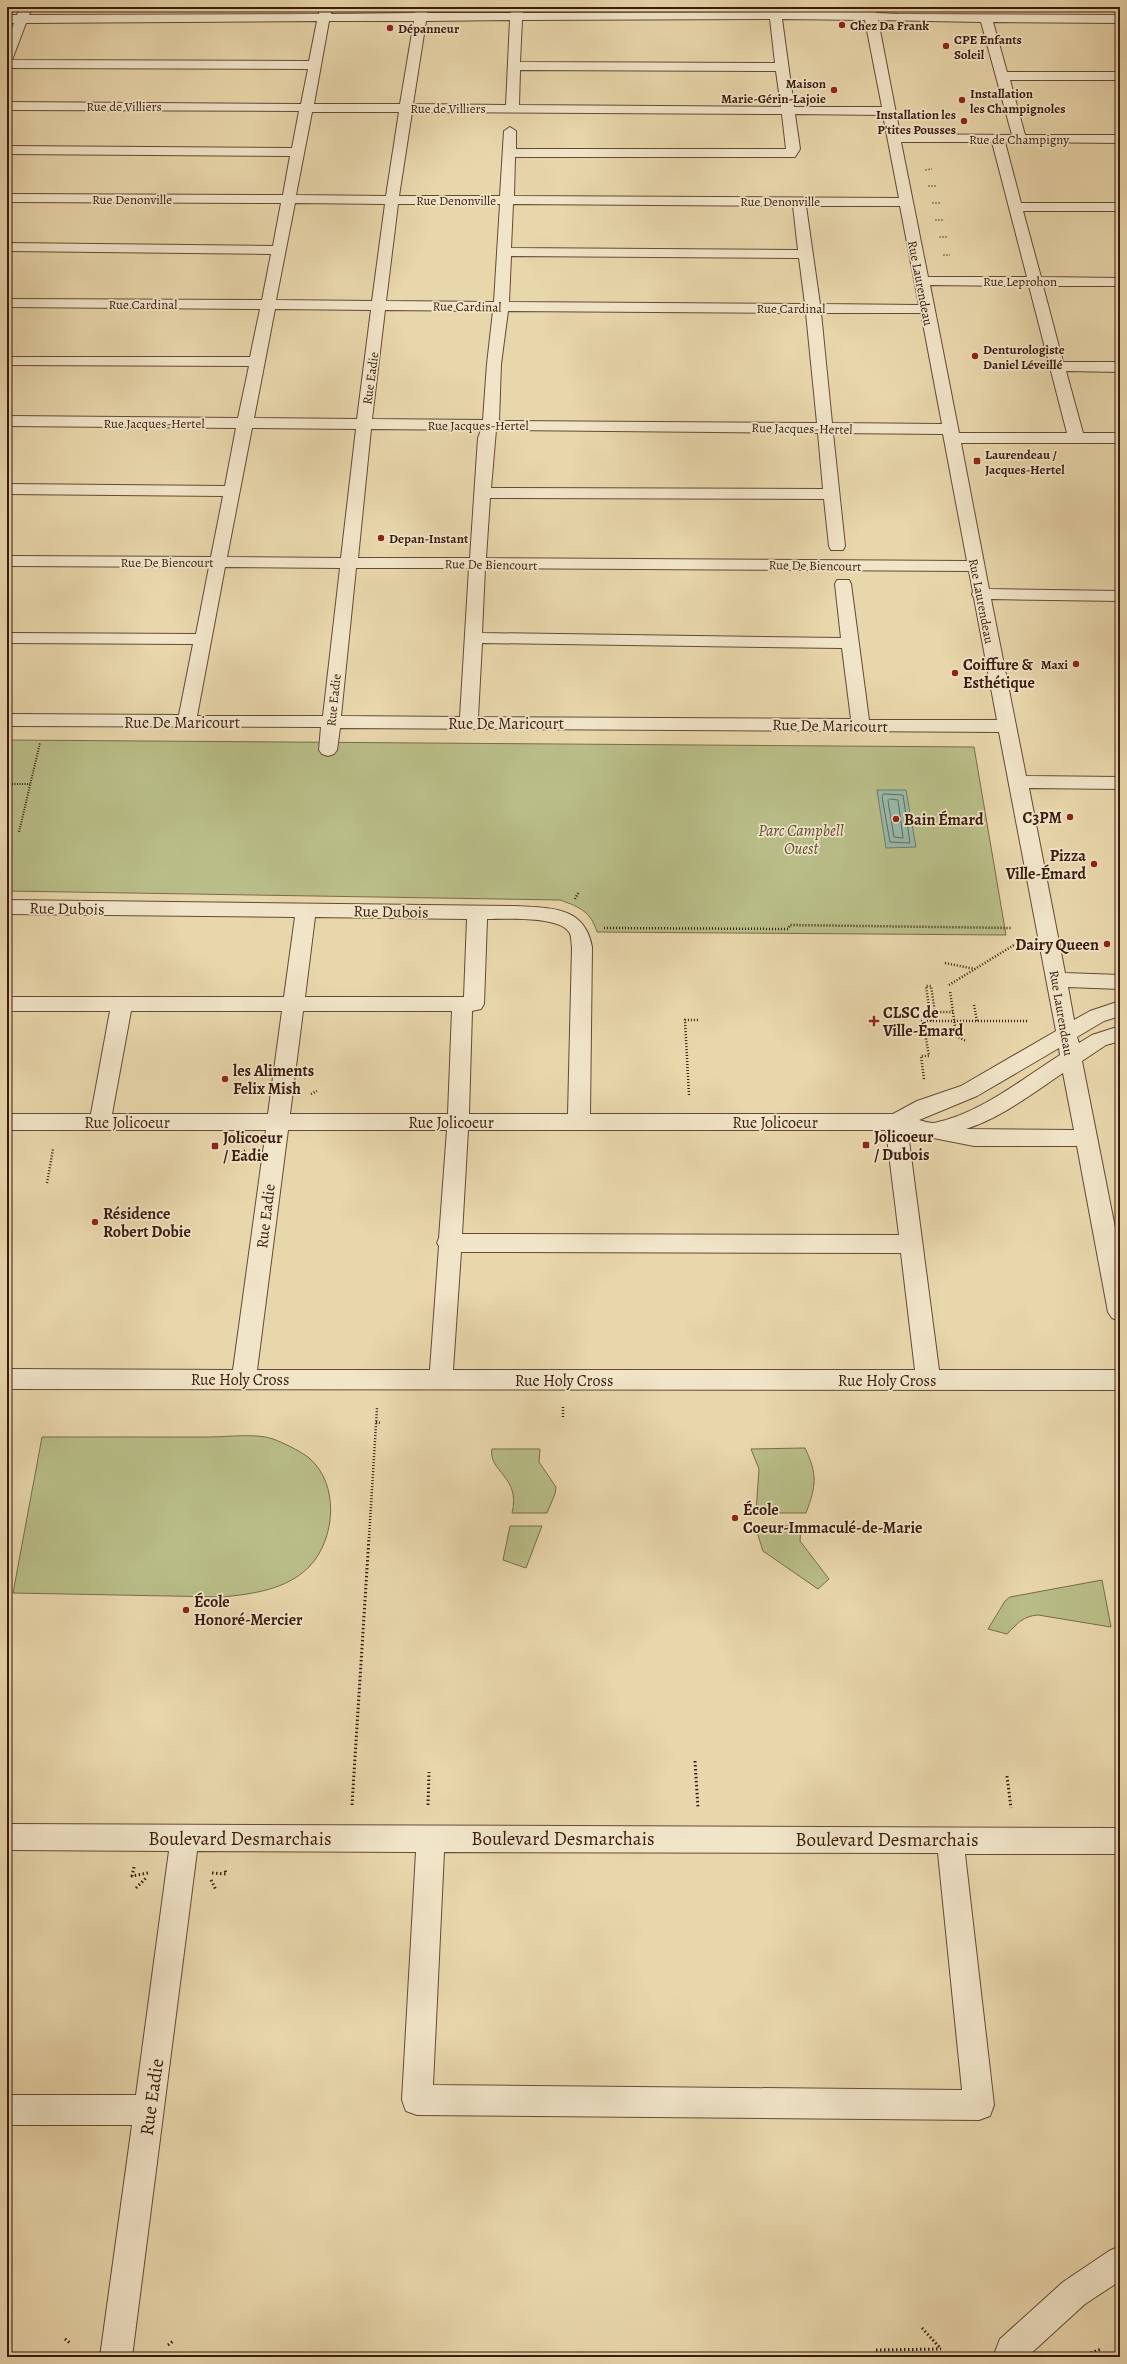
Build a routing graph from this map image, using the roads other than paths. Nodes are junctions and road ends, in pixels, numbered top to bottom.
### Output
1 (26, 7) edge
2 (775, 11) edge
3 (421, 12) edge
4 (517, 12) edge
5 (869, 12) edge
6 (325, 13) edge
7 (964, 13) edge
8 (986, 18) junction
9 (7, 19) edge
10 (21, 19) junction
11 (1120, 19) edge
12 (7, 58) edge
13 (7, 64) edge
14 (316, 65) junction
15 (514, 66) junction
16 (783, 67) junction
17 (1002, 76) junction
18 (1120, 76) edge
19 (7, 106) edge
20 (306, 107) junction
21 (407, 108) junction
22 (512, 108) junction
23 (788, 110) junction
24 (888, 110) junction
25 (510, 132) dead end
26 (893, 138) junction
27 (997, 138) junction
28 (1020, 139) junction
29 (1120, 139) edge
30 (7, 150) edge
31 (297, 152) junction
32 (509, 153) junction
33 (7, 198) edge
34 (288, 199) junction
35 (392, 199) junction
36 (506, 200) junction
37 (799, 202) junction
38 (906, 202) junction
39 (1015, 207) junction
40 (1120, 207) edge
41 (7, 248) edge
42 (279, 250) junction
43 (503, 252) junction
44 (805, 254) junction
45 (921, 281) junction
46 (1035, 281) junction
47 (1120, 282) edge
48 (7, 303) edge
49 (269, 304) junction
50 (380, 305) junction
51 (500, 307) junction
52 (812, 308) junction
53 (926, 309) junction
54 (7, 360) edge
55 (256, 362) junction
56 (1057, 366) junction
57 (1120, 367) edge
58 (7, 421) edge
59 (245, 423) junction
60 (364, 424) junction
61 (490, 425) junction
62 (825, 429) junction
63 (950, 434) junction
64 (1076, 438) junction
65 (1120, 438) edge
66 (7, 489) edge
67 (232, 491) junction
68 (483, 493) junction
69 (831, 494) junction
70 (837, 546) dead end
71 (7, 561) edge
72 (219, 562) junction
73 (348, 562) junction
74 (478, 563) junction
75 (975, 566) junction
76 (843, 584) dead end
77 (980, 594) junction
78 (1119, 598) edge
79 (7, 638) edge
80 (473, 638) junction
81 (204, 639) junction
82 (850, 643) junction
83 (7, 720) edge
84 (187, 722) junction
85 (469, 722) junction
86 (331, 723) junction
87 (860, 726) junction
88 (1006, 726) junction
89 (328, 750) dead end
90 (1018, 782) junction
91 (1120, 783) edge
92 (7, 907) edge
93 (306, 910) junction
94 (477, 912) junction
95 (1056, 980) junction
96 (1120, 982) edge
97 (7, 1004) edge
98 (122, 1004) junction
99 (293, 1004) junction
100 (462, 1004) junction
101 (1120, 1008) edge
102 (1120, 1033) edge
103 (1066, 1034) junction
104 (1070, 1059) junction
105 (7, 1122) edge
106 (100, 1122) junction
107 (277, 1122) junction
108 (457, 1122) junction
109 (579, 1122) junction
110 (896, 1122) junction
111 (932, 1131) junction
112 (1085, 1138) junction
113 (1113, 1238) edge
114 (448, 1243) junction
115 (911, 1244) junction
116 (1120, 1312) edge
117 (7, 1379) edge
118 (244, 1379) junction
119 (441, 1379) junction
120 (928, 1380) junction
121 (1120, 1380) edge
122 (7, 1837) edge
123 (431, 1837) junction
124 (186, 1838) junction
125 (950, 1840) junction
126 (1120, 1841) edge
127 (7, 2110) edge
128 (149, 2110) junction
129 (1120, 2262) edge
130 (116, 2357) edge
131 (1009, 2357) edge

1 - 10 street
2 - 4 street
2 - 5 street
2 - 16 street
3 - 4 street
3 - 6 street
3 - 21 street, Rue Eadie
4 - 15 street
5 - 7 street
5 - 24 street, Rue Laurendeau
6 - 10 street
6 - 14 street
7 - 8 street
8 - 11 street
8 - 17 street
9 - 10 street
10 - 12 street
13 - 14 street
14 - 20 street
15 - 16 street
15 - 22 street
16 - 23 street
17 - 18 street
17 - 28 street
19 - 20 street, Rue de Villiers
20 - 21 street, Rue de Villiers
20 - 31 street
21 - 22 street, Rue de Villiers
21 - 35 street, Rue Eadie
22 - 23 street, Rue de Villiers
23 - 24 street, Rue de Villiers
23 - 32 street
24 - 26 street, Rue Laurendeau
25 - 32 street
26 - 27 street, Rue de Champigny
26 - 38 street, Rue Laurendeau
27 - 28 street, Rue de Champigny
27 - 39 street
28 - 29 street, Rue de Champigny
30 - 31 street
31 - 34 street
32 - 36 street
33 - 34 street, Rue Denonville
34 - 35 street, Rue Denonville
34 - 42 street
35 - 36 street, Rue Denonville
35 - 50 street, Rue Eadie
36 - 37 street, Rue Denonville
36 - 43 street
37 - 38 street, Rue Denonville
37 - 44 street
38 - 45 street, Rue Laurendeau
39 - 40 street
39 - 46 street
41 - 42 street
42 - 49 street
43 - 44 street
43 - 51 street
44 - 52 street
45 - 46 street, Rue Leprohon
45 - 53 street, Rue Laurendeau
46 - 47 street, Rue Leprohon
46 - 56 street
48 - 49 street, Rue Cardinal
49 - 50 street, Rue Cardinal
49 - 55 street
50 - 51 street, Rue Cardinal
50 - 60 street, Rue Eadie
51 - 52 street, Rue Cardinal
51 - 61 street
52 - 53 street, Rue Cardinal
52 - 62 street
53 - 63 street, Rue Laurendeau
54 - 55 street
55 - 59 street
56 - 57 street
56 - 64 street
58 - 59 street, Rue Jacques-Hertel
59 - 60 street, Rue Jacques-Hertel
59 - 67 street
60 - 61 street, Rue Jacques-Hertel
60 - 73 street, Rue Eadie
61 - 62 street, Rue Jacques-Hertel
61 - 68 street
62 - 63 street, Rue Jacques-Hertel
62 - 69 street
63 - 64 street, Rue Jacques-Hertel
63 - 75 street, Rue Laurendeau
64 - 65 street, Rue Jacques-Hertel
66 - 67 street
67 - 72 street
68 - 69 street
68 - 74 street
69 - 70 street
71 - 72 street, Rue De Biencourt
72 - 73 street, Rue De Biencourt
72 - 81 street
73 - 74 street, Rue De Biencourt
73 - 86 street, Rue Eadie
74 - 75 street, Rue De Biencourt
74 - 80 street
75 - 77 street, Rue Laurendeau
76 - 82 street
77 - 78 street
77 - 88 street, Rue Laurendeau
79 - 81 street
80 - 82 street
80 - 85 street
81 - 84 street
82 - 87 street
83 - 84 street, Rue De Maricourt
84 - 86 street, Rue De Maricourt
85 - 86 street, Rue De Maricourt
85 - 87 street, Rue De Maricourt
86 - 89 street, Rue Eadie
87 - 88 street, Rue De Maricourt
88 - 90 street, Rue Laurendeau
90 - 91 street
90 - 95 street, Rue Laurendeau
92 - 93 street, Rue Dubois
93 - 94 street, Rue Dubois
93 - 99 street, Rue Eadie
94 - 100 street
94 - 109 street, Rue Dubois
95 - 96 street
95 - 103 street, Rue Laurendeau
97 - 98 street
98 - 99 street
98 - 106 street
99 - 100 street
99 - 107 street, Rue Eadie
100 - 108 street
101 - 103 street, Rue Jolicoeur
102 - 104 street, Rue Jolicoeur
103 - 104 street, Rue Laurendeau
103 - 110 street, Rue Jolicoeur
104 - 111 street, Rue Jolicoeur
104 - 112 street, Rue Laurendeau
105 - 106 street, Rue Jolicoeur
106 - 107 street, Rue Jolicoeur
107 - 108 street, Rue Jolicoeur
107 - 118 street, Rue Eadie
108 - 109 street, Rue Jolicoeur
108 - 114 street
109 - 110 street, Rue Jolicoeur
110 - 111 street, Rue Jolicoeur
110 - 115 street
111 - 112 street, Rue Jolicoeur
112 - 113 street, Rue Laurendeau
113 - 116 street, Rue Laurendeau
114 - 115 street
114 - 119 street
115 - 120 street
117 - 118 street, Rue Holy Cross
118 - 119 street, Rue Holy Cross
119 - 120 street, Rue Holy Cross
120 - 121 street, Rue Holy Cross
122 - 124 street, Boulevard Desmarchais
123 - 124 street, Boulevard Desmarchais
123 - 125 street, Boulevard Desmarchais
123 - 125 street
124 - 128 street, Rue Eadie
125 - 126 street, Boulevard Desmarchais
127 - 128 street
128 - 130 street, Rue Eadie
129 - 131 street

